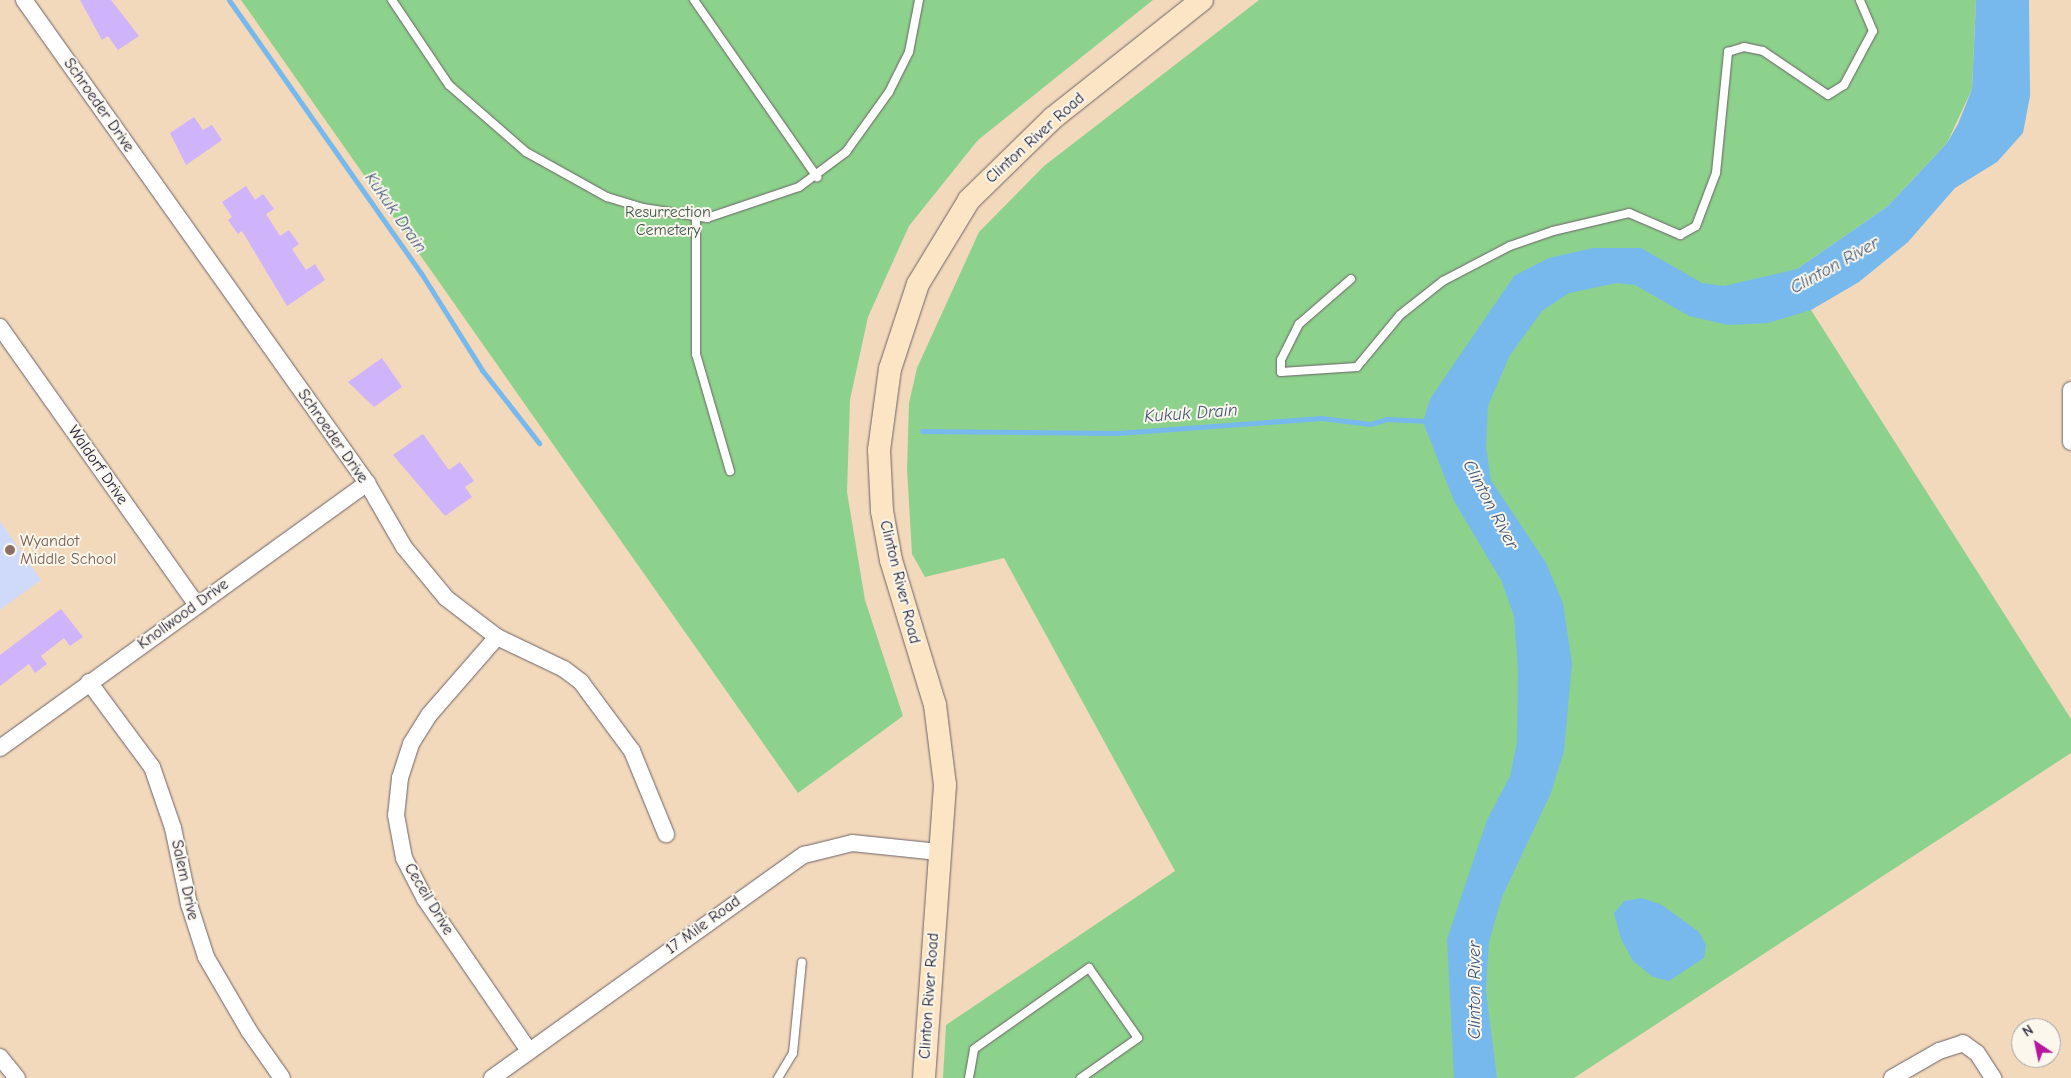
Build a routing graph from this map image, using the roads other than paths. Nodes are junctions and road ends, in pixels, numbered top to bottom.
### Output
1 (24, 0) edge
2 (392, 0) edge
3 (694, 0) edge
4 (919, 0) edge
5 (1202, 0) edge
6 (1860, 0) edge
7 (816, 177) junction
8 (696, 218) junction
9 (1351, 279) dead end
10 (0, 327) edge
11 (2071, 390) edge
12 (2071, 442) edge
13 (730, 471) dead end
14 (367, 483) junction
15 (196, 604) junction
16 (497, 637) junction
17 (89, 682) junction
18 (0, 748) edge
19 (666, 834) dead end
20 (939, 852) junction
21 (802, 962) dead end
22 (529, 1051) junction
23 (0, 1057) edge
24 (17, 1078) edge
25 (282, 1078) edge
26 (492, 1078) edge
27 (778, 1078) edge
28 (924, 1078) edge
29 (969, 1078) edge
30 (1081, 1078) edge
31 (1892, 1078) edge
32 (1993, 1078) edge

1 - 14 street, Schroeder Drive
2 - 8 lane
3 - 7 lane
4 - 7 lane
5 - 20 street, Clinton River Road
6 - 9 lane
7 - 8 lane
8 - 13 lane
10 - 15 street, Waldorf Drive
11 - 12 street
14 - 15 street, Knollwood Drive
14 - 16 street, Schroeder Drive
15 - 17 street, Knollwood Drive
16 - 19 street, Schroeder Drive
16 - 22 street, Ceceil Drive
17 - 18 street, Knollwood Drive
17 - 25 street, Salem Drive
20 - 22 street, 17 Mile Road
20 - 28 street, Clinton River Road
21 - 27 lane
22 - 26 street, 17 Mile Road
23 - 24 street
29 - 30 lane
31 - 32 street

